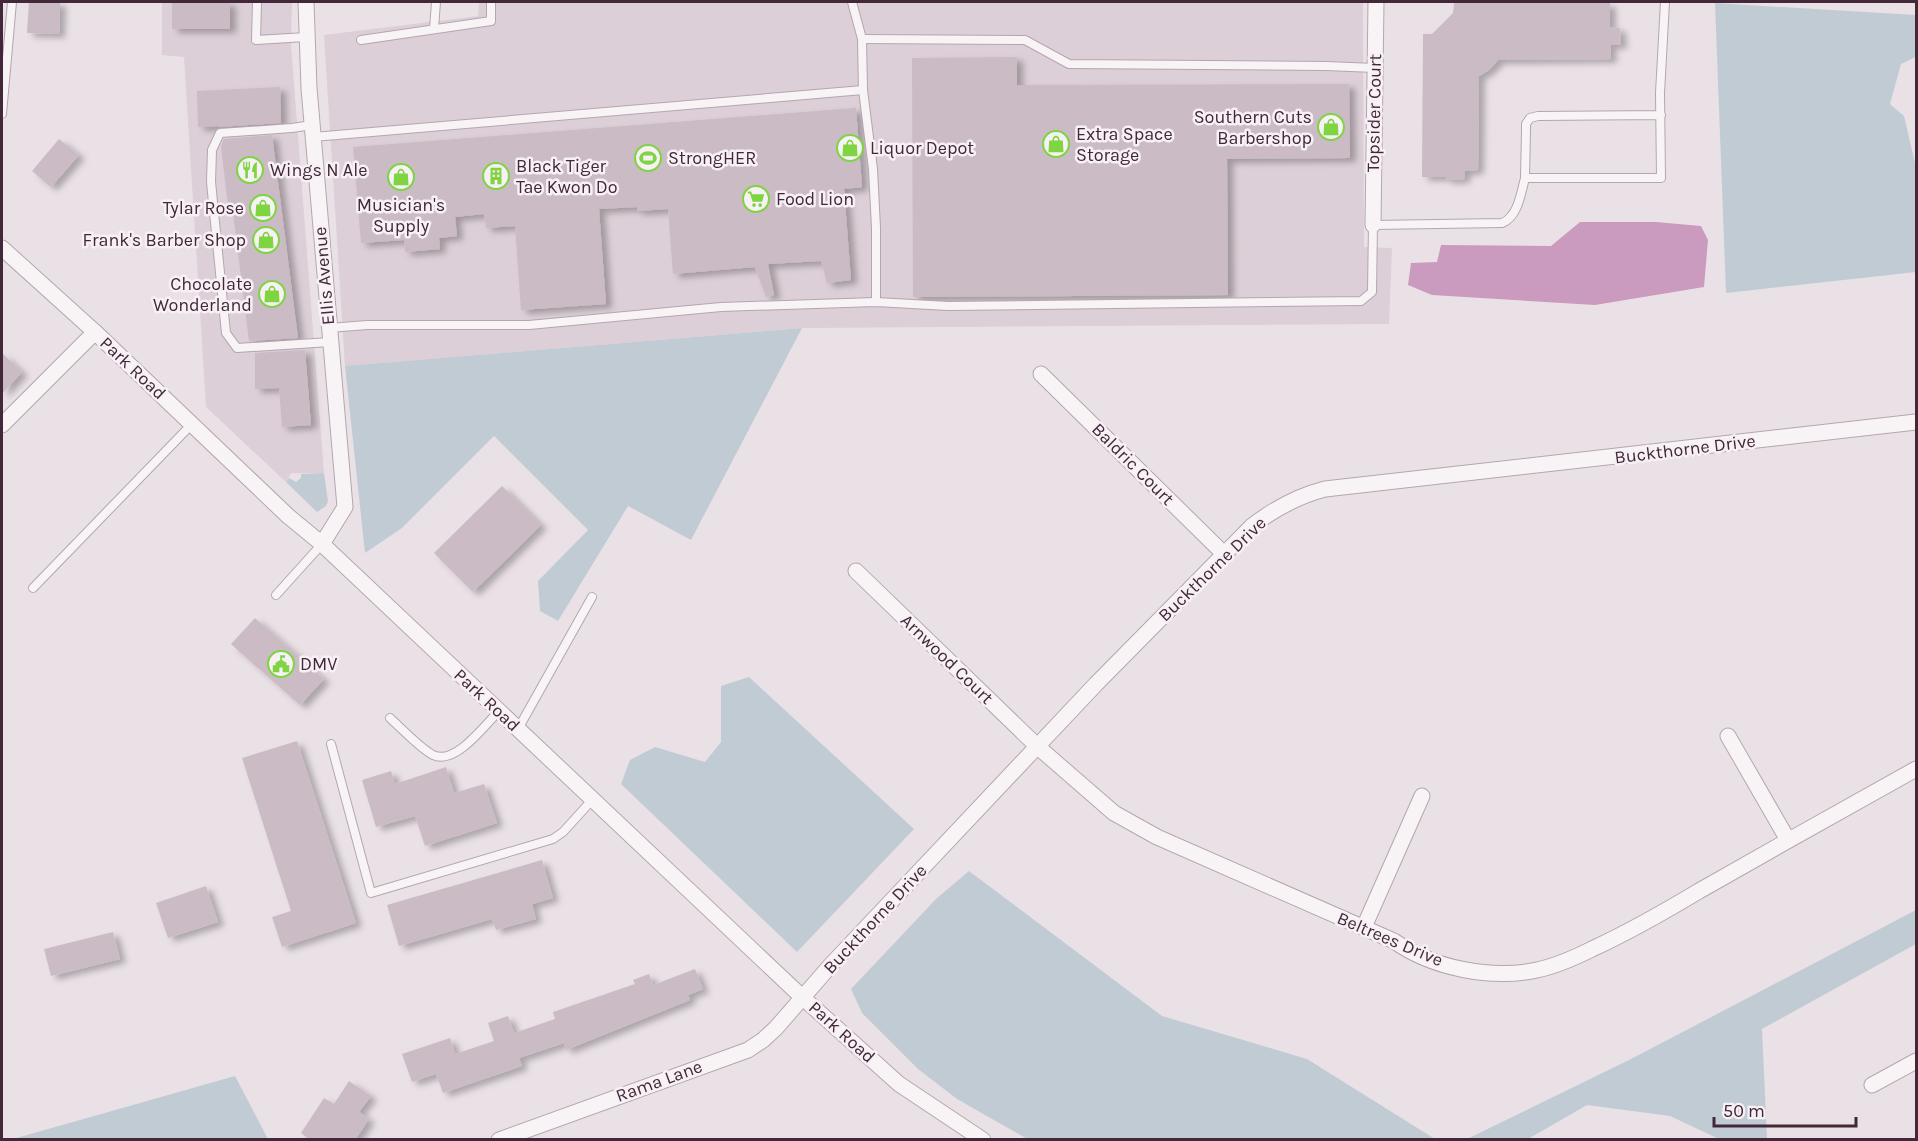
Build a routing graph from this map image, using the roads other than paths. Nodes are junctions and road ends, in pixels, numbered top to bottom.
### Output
1 (12, 2) edge
2 (257, 2) edge
3 (306, 2) edge
4 (436, 2) edge
5 (491, 2) edge
6 (852, 2) edge
7 (1376, 2) edge
8 (1665, 2) edge
9 (434, 29) junction
10 (306, 37) junction
11 (862, 39) junction
12 (361, 40) dead end
13 (1375, 68) junction
14 (863, 90) junction
15 (2, 114) edge
16 (1661, 115) junction
17 (313, 131) junction
18 (1525, 178) junction
19 (1373, 225) junction
20 (2, 248) edge
21 (876, 302) junction
22 (95, 332) junction
23 (329, 335) junction
24 (1041, 374) dead end
25 (1917, 422) edge
26 (192, 424) junction
27 (2, 425) edge
28 (322, 544) junction
29 (1224, 554) junction
30 (856, 571) dead end
31 (33, 588) dead end
32 (276, 595) dead end
33 (592, 597) dead end
34 (499, 711) junction
35 (390, 718) dead end
36 (518, 729) junction
37 (1728, 736) dead end
38 (331, 744) dead end
39 (1038, 747) junction
40 (1917, 769) edge
41 (1422, 796) dead end
42 (593, 799) junction
43 (1788, 840) junction
44 (1364, 927) junction
45 (802, 997) junction
46 (1917, 1061) edge
47 (1872, 1085) dead end
48 (499, 1140) edge
49 (983, 1140) edge

1 - 15 lane
2 - 10 lane
3 - 10 street, Ellis Avenue
4 - 9 lane
5 - 9 lane
6 - 11 lane
7 - 13 street, Topsider Court
8 - 16 lane
9 - 12 lane
10 - 17 street, Ellis Avenue
11 - 13 lane
11 - 14 lane
13 - 19 street, Topsider Court
14 - 17 lane
14 - 21 lane
16 - 18 lane
16 - 18 lane
17 - 23 street, Ellis Avenue
17 - 23 lane
18 - 19 lane
19 - 21 lane
20 - 22 street, Park Road
21 - 23 lane
22 - 26 street, Park Road
22 - 27 street
23 - 28 street, Ellis Avenue
24 - 29 street, Baldric Court
25 - 29 street, Buckthorne Drive
26 - 28 street, Park Road
26 - 31 lane
28 - 32 lane
28 - 34 street, Park Road
29 - 39 street, Buckthorne Drive
30 - 39 street, Arnwood Court
33 - 36 lane
34 - 35 lane
34 - 36 street, Park Road
36 - 42 street, Park Road
37 - 43 street
38 - 42 lane
39 - 44 street, Beltrees Drive
39 - 45 street, Buckthorne Drive
40 - 43 street, Beltrees Drive
41 - 44 street
42 - 45 street, Park Road
43 - 44 street, Beltrees Drive
45 - 48 street, Rama Lane
45 - 49 street, Park Road
46 - 47 street

